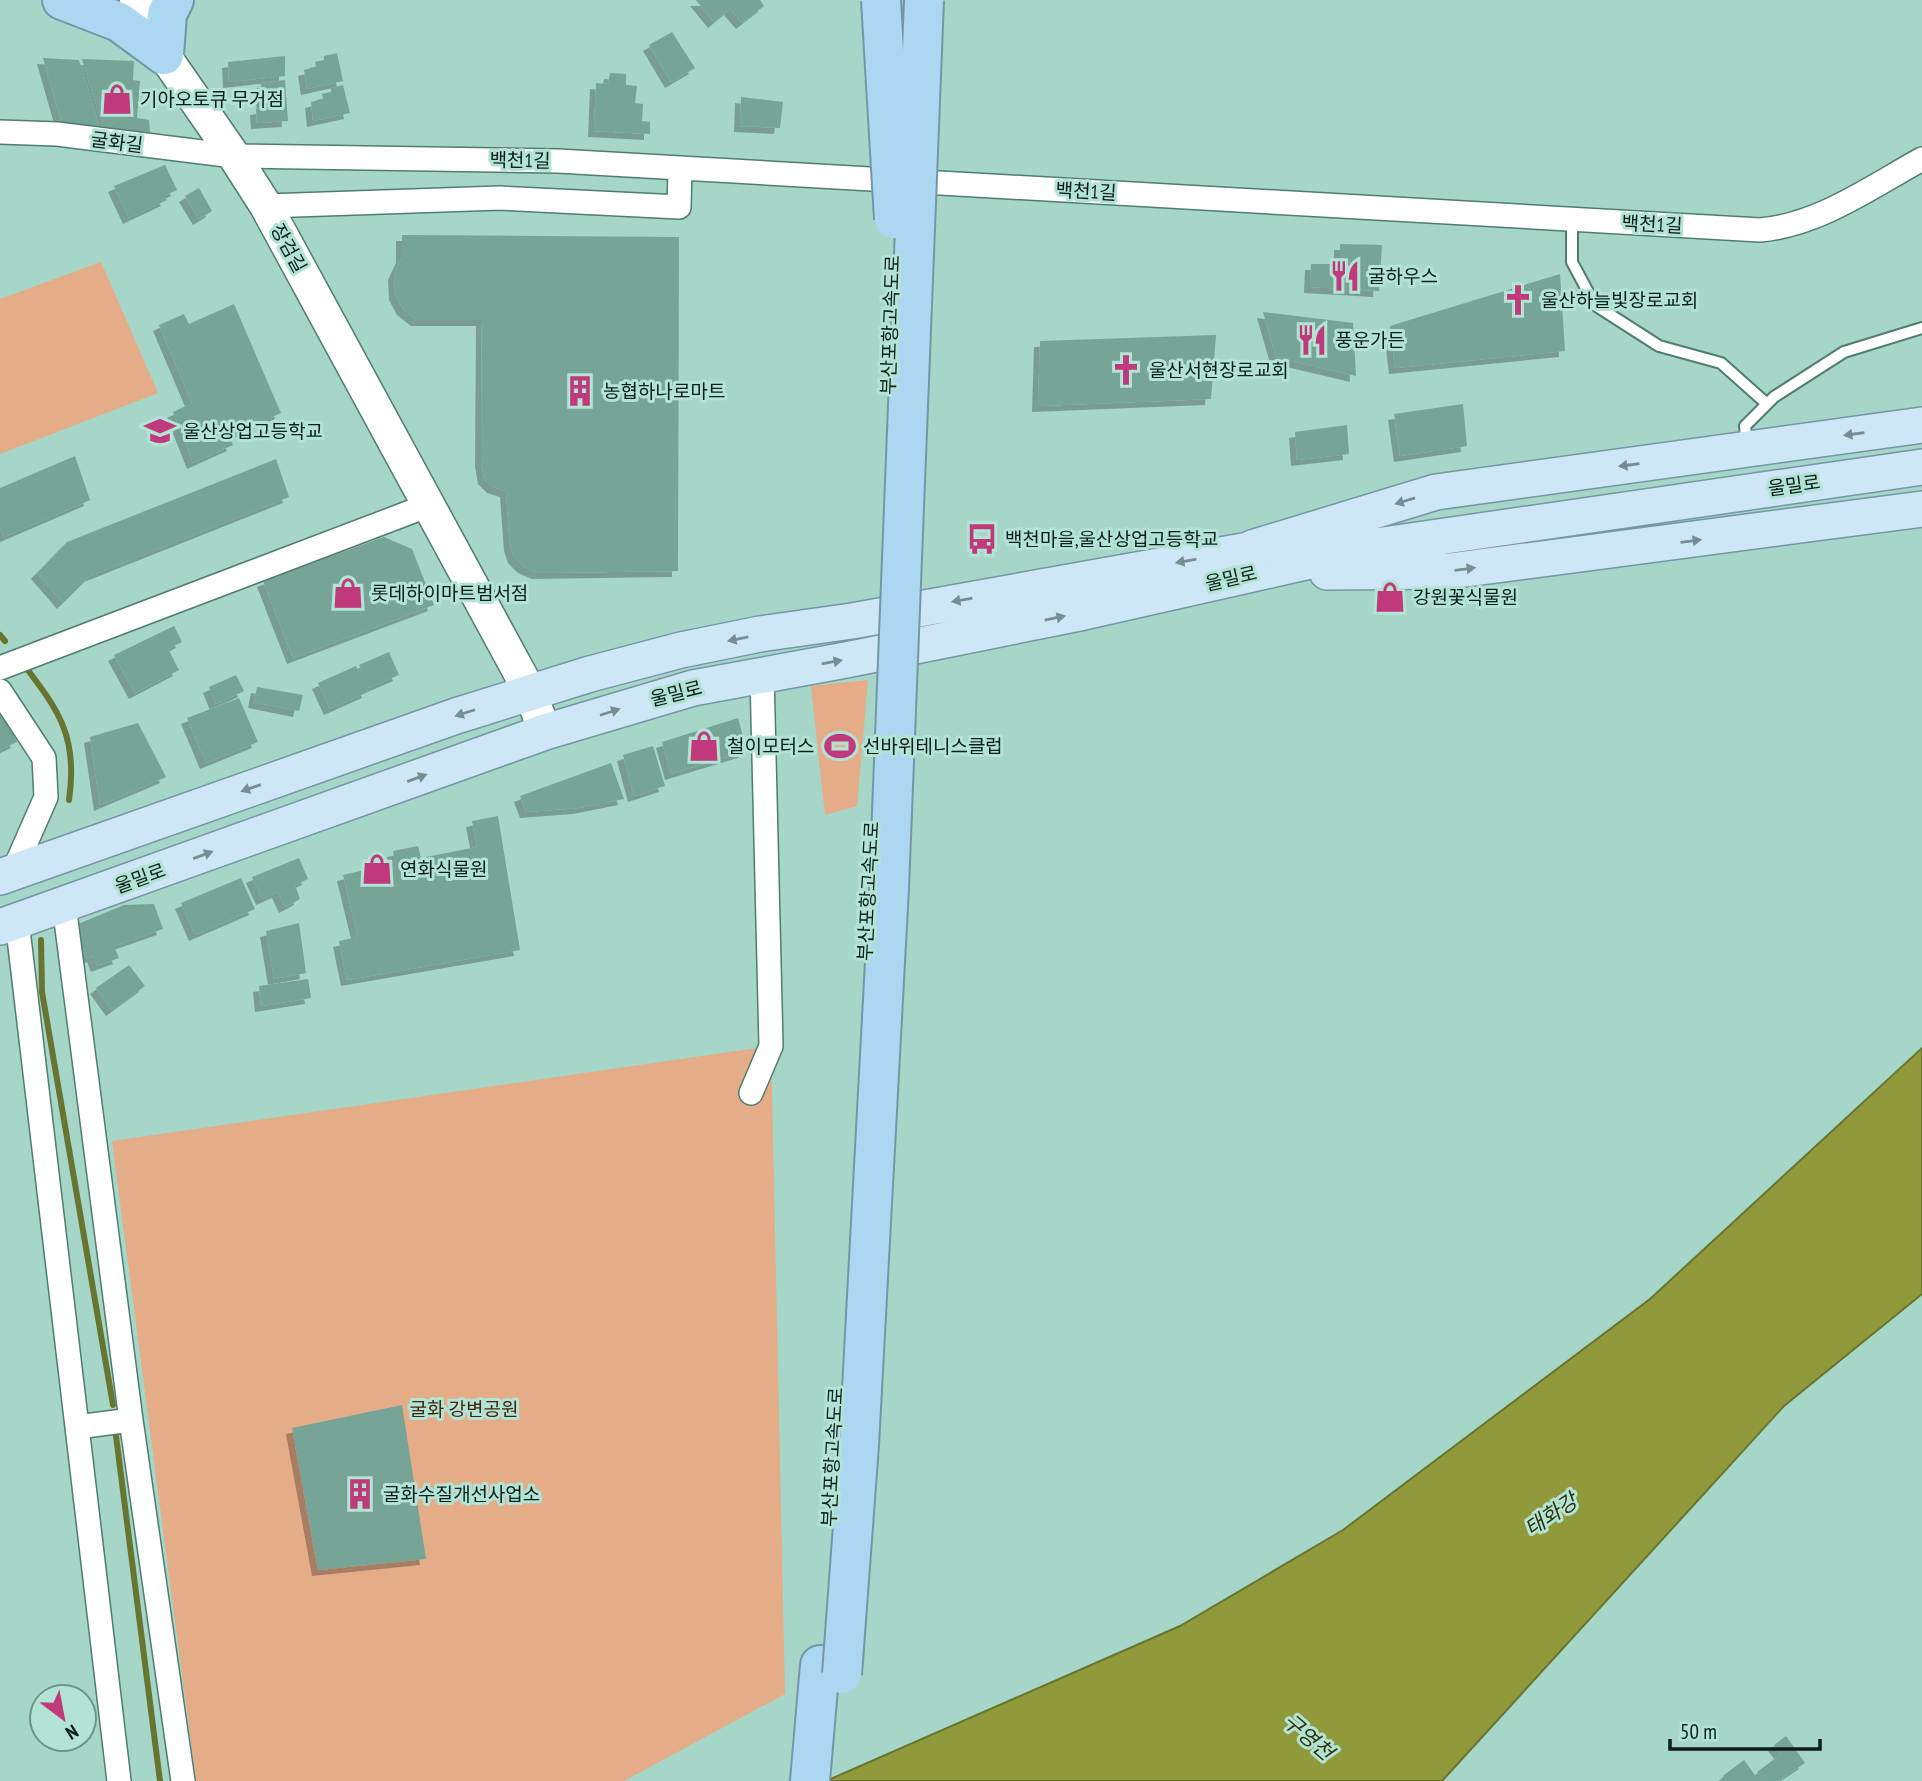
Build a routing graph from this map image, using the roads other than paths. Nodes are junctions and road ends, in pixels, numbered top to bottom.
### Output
1 (62, 0) edge
2 (135, 0) edge
3 (174, 0) edge
4 (881, 0) edge
5 (901, 0) edge
6 (924, 0) edge
7 (164, 55) junction
8 (0, 132) edge
9 (234, 156) junction
10 (1922, 159) edge
11 (680, 169) junction
12 (265, 206) junction
13 (894, 219) junction
14 (1572, 219) junction
15 (1922, 328) edge
16 (1767, 404) junction
17 (1922, 425) edge
18 (1747, 448) junction
19 (1922, 467) edge
20 (429, 505) junction
21 (1922, 509) edge
22 (1247, 562) junction
23 (0, 668) edge
24 (762, 674) junction
25 (0, 691) edge
26 (530, 692) junction
27 (545, 732) junction
28 (7, 875) edge
29 (64, 905) junction
30 (8, 924) edge
31 (751, 1093) dead end
32 (131, 1420) junction
33 (77, 1427) junction
34 (119, 1781) edge
35 (183, 1781) edge
36 (810, 1781) edge
37 (835, 1781) edge

1 - 7 highway
2 - 7 main road, 장검길
3 - 7 highway
4 - 13 highway, bridge
5 - 13 highway, 부산포항고속도로, bridge
6 - 37 highway, 부산포항고속도로, bridge
7 - 9 main road, 장검길
8 - 9 street, 굴화길
9 - 11 street, 백천1길
9 - 12 main road, 장검길
10 - 14 street, 백천1길
11 - 12 street
11 - 14 street, 백천1길
12 - 20 main road, 장검길
13 - 36 highway, 부산포항고속도로
14 - 16 lane
15 - 16 lane
16 - 18 lane
17 -> 18 main road
18 -> 22 main road
19 - 22 main road, 울밀로
20 - 23 street
20 - 26 main road, 장검길
22 -> 21 main road
24 -> 22 main road, 울밀로
22 -> 26 main road, 울밀로
27 -> 24 main road, 울밀로
24 - 31 street
25 - 28 street
26 - 27 main road, 장검길
26 -> 28 main road, 울밀로
29 -> 27 main road, 울밀로
29 - 30 main road, 울밀로
29 - 32 street
30 - 33 street
32 - 33 street
32 - 35 street
33 - 34 street

